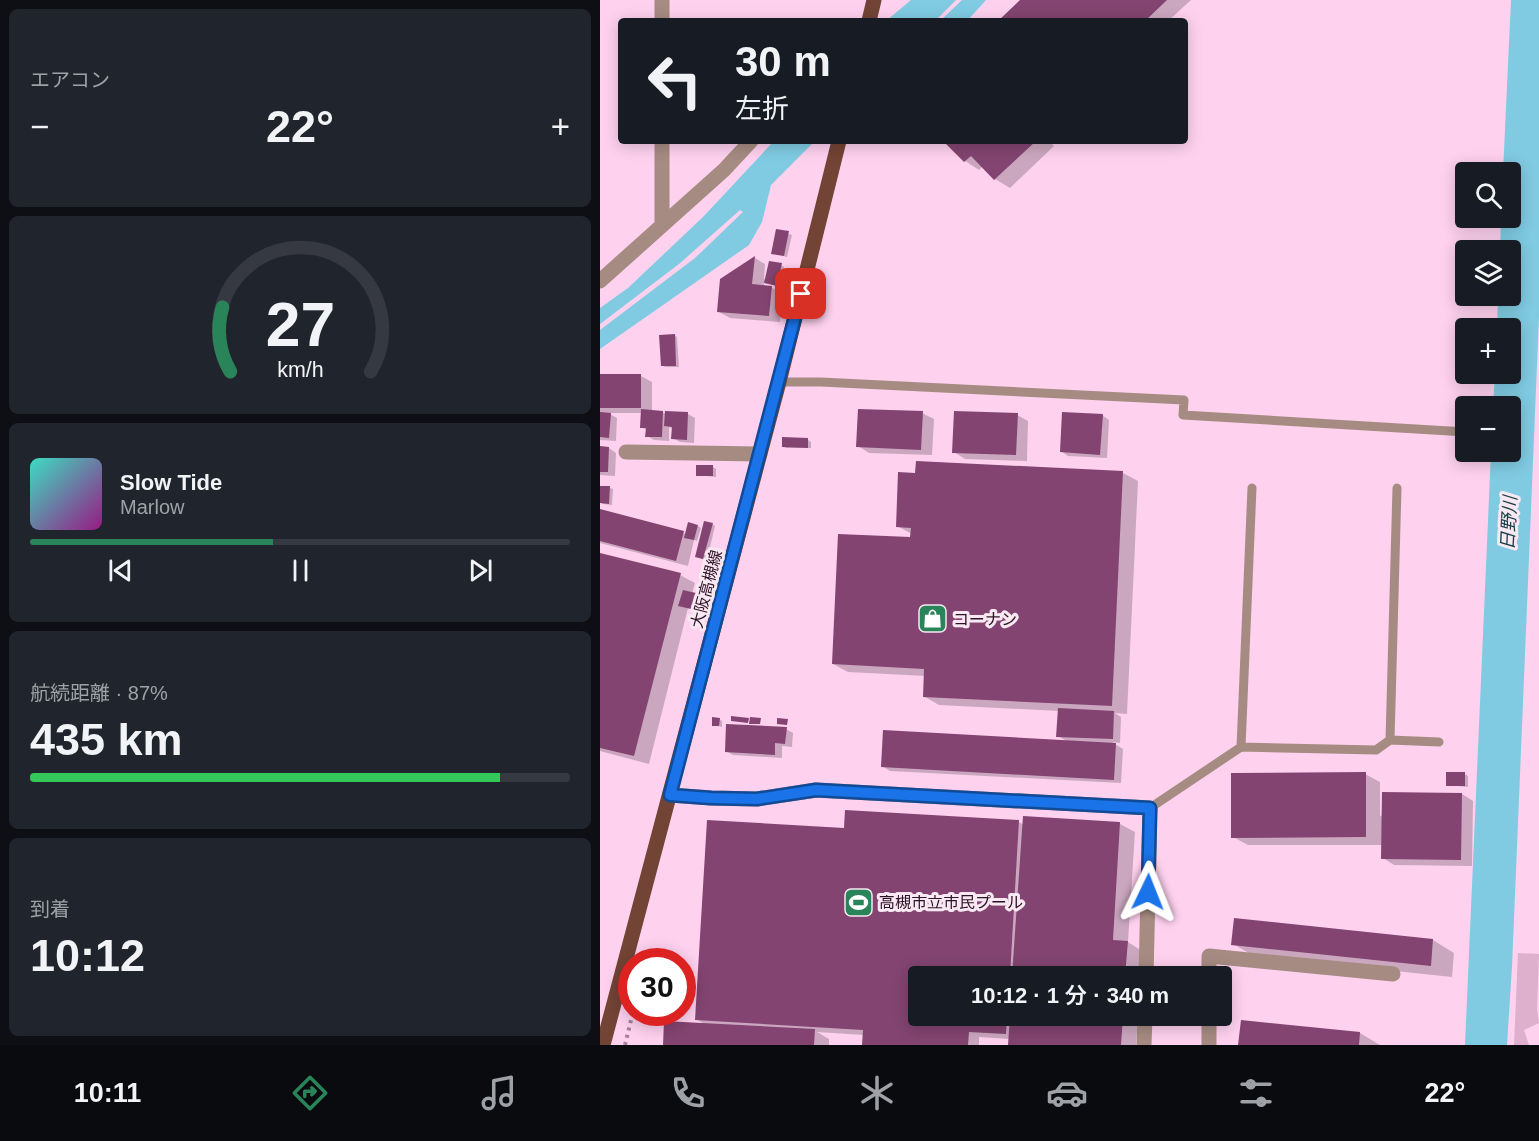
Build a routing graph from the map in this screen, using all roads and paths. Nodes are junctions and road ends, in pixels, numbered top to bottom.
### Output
1 (662, 0) edge
2 (662, 18) edge
3 (662, 144) edge
4 (749, 144) edge
5 (838, 144) edge
6 (663, 225) junction
7 (600, 281) edge
8 (779, 382) junction
9 (1455, 431) edge
10 (626, 452) dead end
11 (759, 454) junction
12 (1252, 488) dead end
13 (1397, 488) dead end
14 (1390, 740) junction
15 (1439, 742) dead end
16 (1241, 747) junction
17 (670, 795) junction
18 (1150, 808) junction
19 (1146, 966) edge
20 (1209, 966) edge
21 (1393, 974) dead end
22 (630, 1026) edge
23 (1145, 1026) edge
24 (1209, 1026) edge
25 (603, 1045) edge
26 (626, 1045) edge
27 (1144, 1045) edge
28 (1209, 1045) edge

1 - 2 street
3 - 6 street
4 - 6 street
5 - 8 main road, 大阪高槻線
6 - 7 street
8 - 9 lane
8 - 11 main road, 大阪高槻線
10 - 11 street
11 - 17 main road, 大阪高槻線
12 - 16 lane
13 - 14 lane
14 - 15 lane
14 - 16 lane
16 - 18 lane
17 - 18 street
17 - 25 main road, 大阪高槻線
18 - 19 street
20 - 21 street
22 - 26 path
23 - 27 street
24 - 28 street

